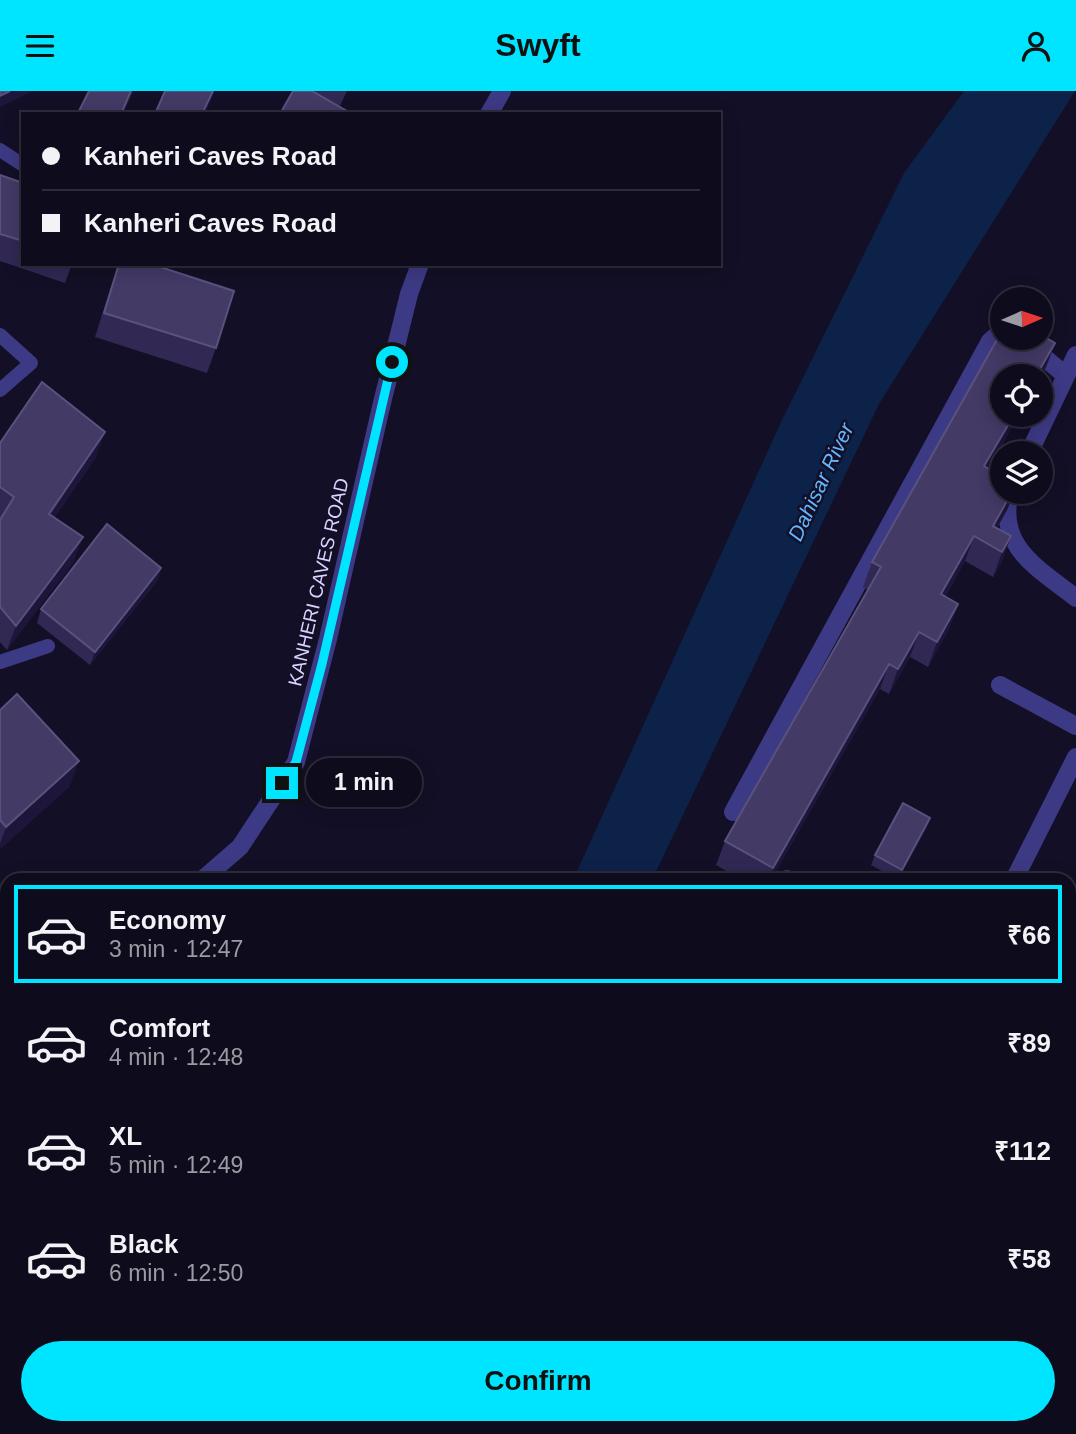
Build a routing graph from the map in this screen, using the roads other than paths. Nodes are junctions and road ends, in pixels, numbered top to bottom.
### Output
1 (502, 91) edge
2 (490, 112) edge
3 (0, 150) edge
4 (21, 164) edge
5 (419, 266) edge
6 (0, 335) edge
7 (990, 341) edge
8 (1035, 350) edge
9 (1076, 355) edge
10 (1065, 375) junction
11 (0, 390) edge
12 (1034, 441) edge
13 (1009, 504) edge
14 (1076, 598) edge
15 (48, 646) dead end
16 (0, 662) edge
17 (1000, 685) dead end
18 (1076, 726) edge
19 (1076, 757) edge
20 (733, 812) dead end
21 (210, 873) edge
22 (1018, 873) edge

1 - 2 street
3 - 4 lane
5 - 21 street, KANHERI CAVES ROAD
6 - 11 lane
7 - 20 street
8 - 10 street
9 - 10 street
10 - 12 street
13 - 14 street
15 - 16 lane
17 - 18 street
19 - 22 street

